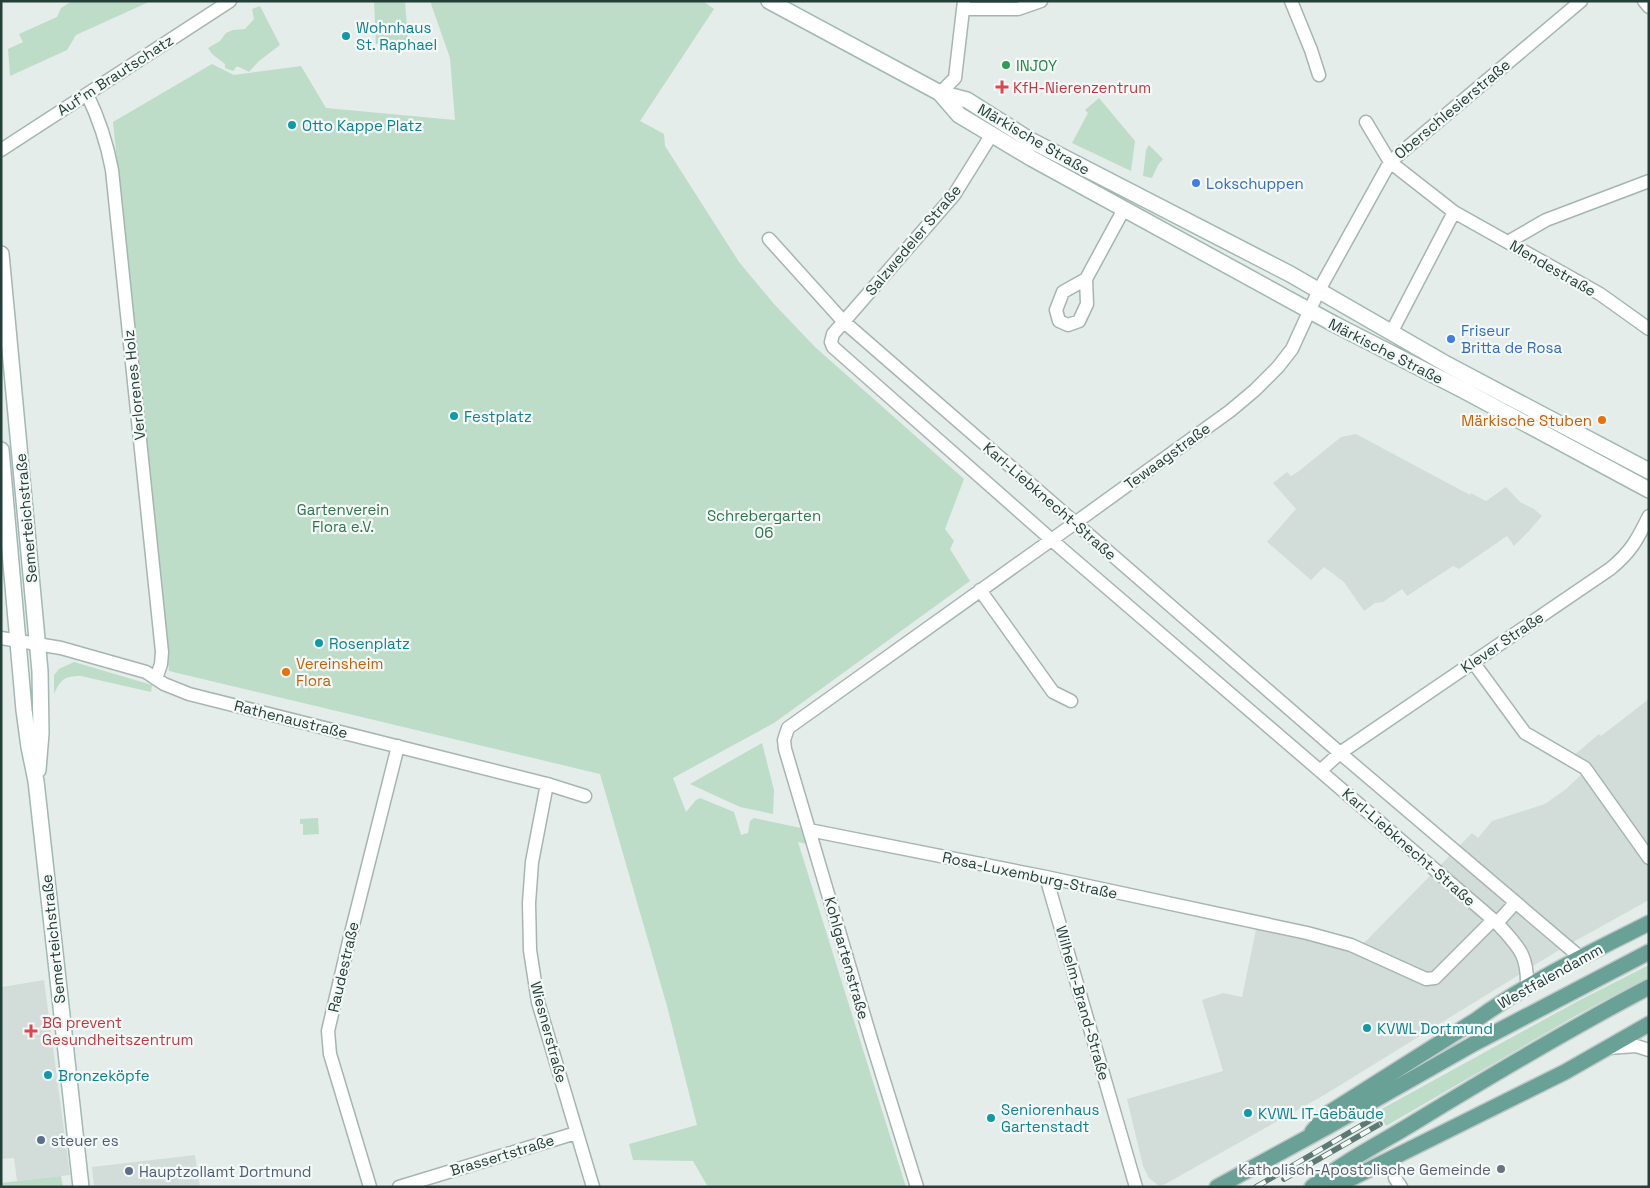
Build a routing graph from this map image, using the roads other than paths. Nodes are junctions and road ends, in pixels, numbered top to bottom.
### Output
1 (230, 1) edge
2 (768, 1) edge
3 (1041, 1) edge
4 (1291, 1) edge
5 (1581, 1) edge
6 (1644, 1) edge
7 (964, 5) edge
8 (1649, 7) edge
9 (1319, 75) dead end
10 (940, 92) junction
11 (87, 94) junction
12 (1366, 122) dead end
13 (992, 134) junction
14 (1, 150) edge
15 (1390, 162) junction
16 (1649, 181) edge
17 (1124, 209) junction
18 (1454, 212) junction
19 (769, 239) dead end
20 (1508, 242) junction
21 (1, 254) edge
22 (1086, 279) dead end
23 (1319, 290) junction
24 (1310, 312) junction
25 (843, 322) junction
26 (1649, 329) edge
27 (1391, 332) junction
28 (831, 342) joint
29 (1, 450) edge
30 (1649, 471) edge
31 (1649, 490) edge
32 (1649, 516) edge
33 (1075, 523) junction
34 (1052, 539) junction
35 (980, 590) junction
36 (1, 638) edge
37 (18, 640) junction
38 (38, 644) junction
39 (1473, 662) junction
40 (156, 679) junction
41 (1071, 701) dead end
42 (788, 728) joint
43 (398, 746) junction
44 (1340, 753) junction
45 (1320, 771) junction
46 (36, 782) junction
47 (547, 784) junction
48 (585, 796) dead end
49 (809, 830) junction
50 (1649, 858) edge
51 (1046, 877) junction
52 (1515, 902) junction
53 (1495, 922) junction
54 (1649, 923) edge
55 (1649, 952) edge
56 (1581, 958) junction
57 (1527, 987) junction
58 (1649, 987) edge
59 (1649, 1024) edge
60 (1608, 1048) junction
61 (1649, 1050) edge
62 (576, 1133) junction
63 (1308, 1137) junction
64 (81, 1187) edge
65 (370, 1187) edge
66 (399, 1187) edge
67 (593, 1187) edge
68 (917, 1187) edge
69 (1136, 1187) edge
70 (1217, 1187) edge
71 (1312, 1187) edge
72 (1334, 1187) edge

1 - 11 street, Auf'm Brautschatz
2 - 10 main road, Märkische Straße
3 - 7 street
4 - 9 street
5 - 15 street, Oberschlesierstraße
6 - 8 street
7 - 10 street
10 - 13 main road, Märkische Straße
10 - 23 main road, Märkische Straße
11 - 14 street, Auf'm Brautschatz
11 - 40 street, Verlorenes Holz
12 - 15 street, Mendestraße
13 - 17 main road, Märkische Straße
13 - 25 street, Salzwedeler Straße
15 - 18 street, Mendestraße
15 - 23 street, Oberschlesierstraße
16 - 20 street
17 - 22 street
17 - 24 main road, Märkische Straße
18 - 20 street, Mendestraße
18 - 27 street, Märkische Straße
19 - 25 street, Karl-Liebknecht-Straße
20 - 26 street, Mendestraße
21 - 38 main road, Semerteichstraße
23 - 24 street, Tewaagstraße
23 - 27 main road, Märkische Straße
24 - 31 main road, Märkische Straße
24 - 33 street, Tewaagstraße
25 - 28 street, Salzwedeler Straße
25 - 33 street, Karl-Liebknecht-Straße
27 - 30 main road, Märkische Straße
28 - 34 street, Karl-Liebknecht-Straße
29 - 37 main road, Semerteichstraße
32 - 39 street, Klever Straße
33 - 34 street, Tewaagstraße
33 - 44 street, Karl-Liebknecht-Straße
34 - 35 street, Tewaagstraße
34 - 45 street, Karl-Liebknecht-Straße
35 - 41 street
35 - 42 street, Tewaagstraße
36 - 37 street, Rathenaustraße
37 - 38 street, Rathenaustraße
37 - 46 main road, Semerteichstraße
38 - 40 street, Rathenaustraße
38 - 46 main road, Semerteichstraße
39 - 44 street, Klever Straße
39 - 50 street
40 - 43 street, Rathenaustraße
42 - 49 street, Kohlgartenstraße
43 - 47 street, Rathenaustraße
43 - 65 street, Raudestraße
44 - 45 street
44 - 52 street, Karl-Liebknecht-Straße
45 - 53 street, Karl-Liebknecht-Straße
46 - 64 main road, Semerteichstraße
47 - 48 street, Rathenaustraße
47 - 62 street, Wiesnerstraße
49 - 51 street, Rosa-Luxemburg-Straße
49 - 68 street, Kohlgartenstraße
51 - 53 street, Rosa-Luxemburg-Straße
51 - 69 street, Wilhelm-Brand-Straße
52 - 53 street
52 - 56 street, Karl-Liebknecht-Straße
53 - 57 street, Karl-Liebknecht-Straße
54 - 56 main road, Westfalendamm
55 - 63 main road, Westfalendamm
56 - 57 main road, Westfalendamm
57 - 63 main road, Westfalendamm
58 - 71 main road
59 - 60 main road
60 - 61 street
60 - 72 main road
62 - 66 street, Brassertstraße
62 - 67 street, Wiesnerstraße
63 - 70 main road, Westfalendamm

